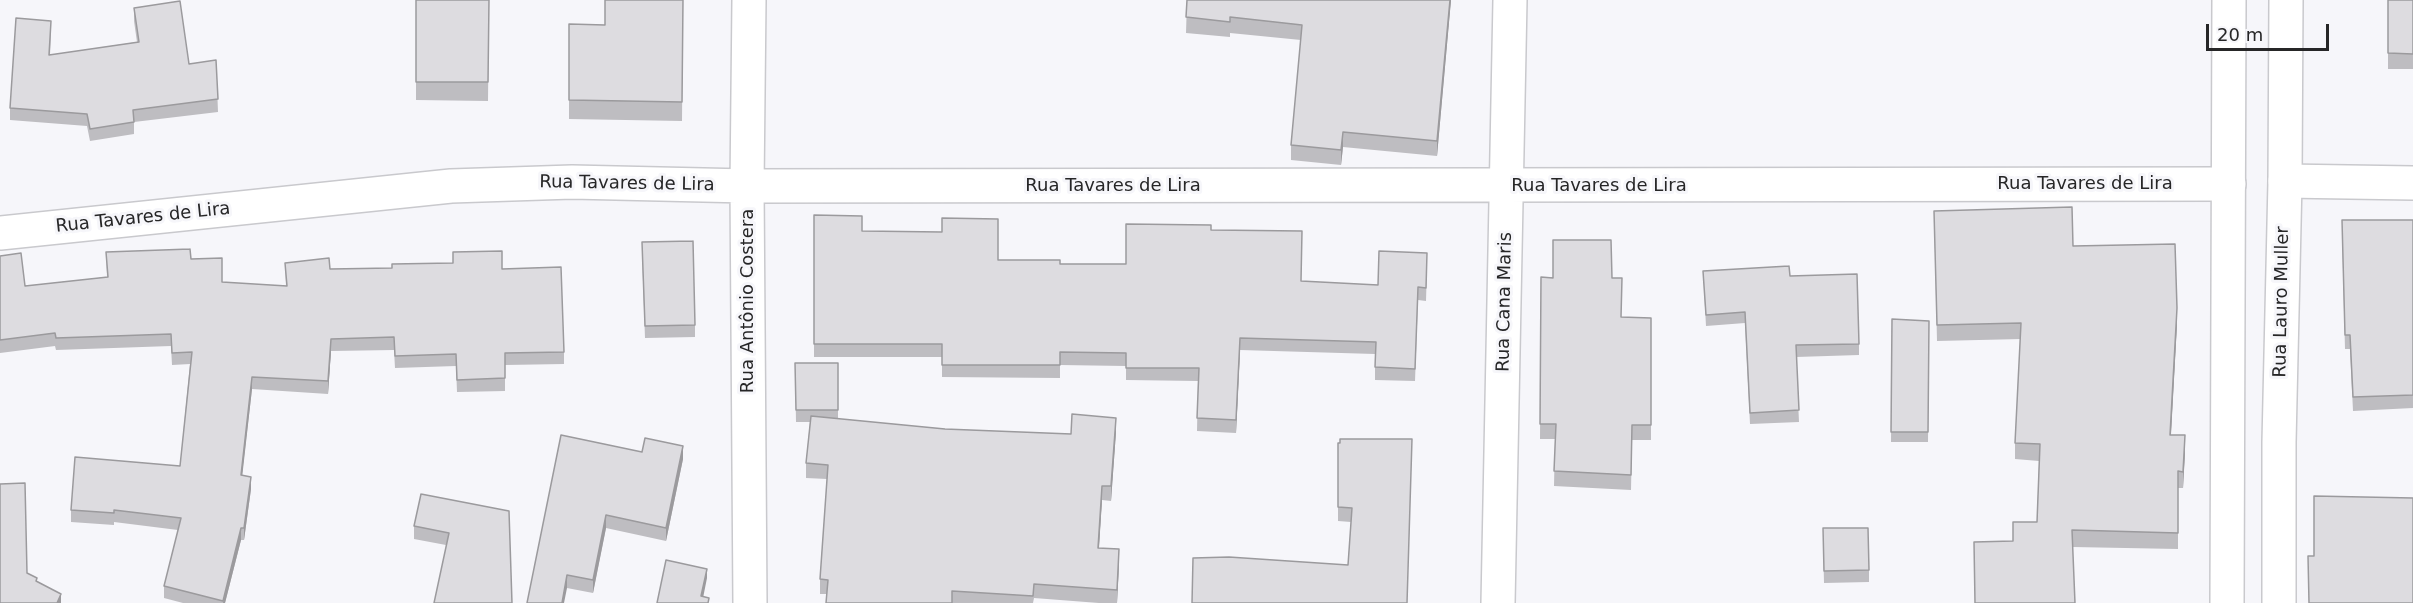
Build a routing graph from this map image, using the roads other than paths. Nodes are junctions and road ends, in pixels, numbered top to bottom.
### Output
1 (749, 0) edge
2 (1510, 0) edge
3 (2229, 0) edge
4 (2286, 0) edge
5 (2285, 181) junction
6 (2413, 183) edge
7 (2229, 184) junction
8 (747, 186) junction
9 (1508, 186) junction
10 (0, 232) edge
11 (750, 603) edge
12 (1498, 603) edge
13 (2227, 603) edge
14 (2279, 603) edge

1 - 8 street, Rua Antônio Costera
2 - 9 street, Rua Cana Maris
3 - 7 street
4 - 5 street, Rua Lauro Muller
5 - 6 street
5 - 14 street, Rua Lauro Muller
7 - 9 street, Rua Tavares de Lira
7 - 13 street
8 - 9 street, Rua Tavares de Lira
8 - 10 street, Rua Tavares de Lira
8 - 11 street, Rua Antônio Costera
9 - 12 street, Rua Cana Maris

